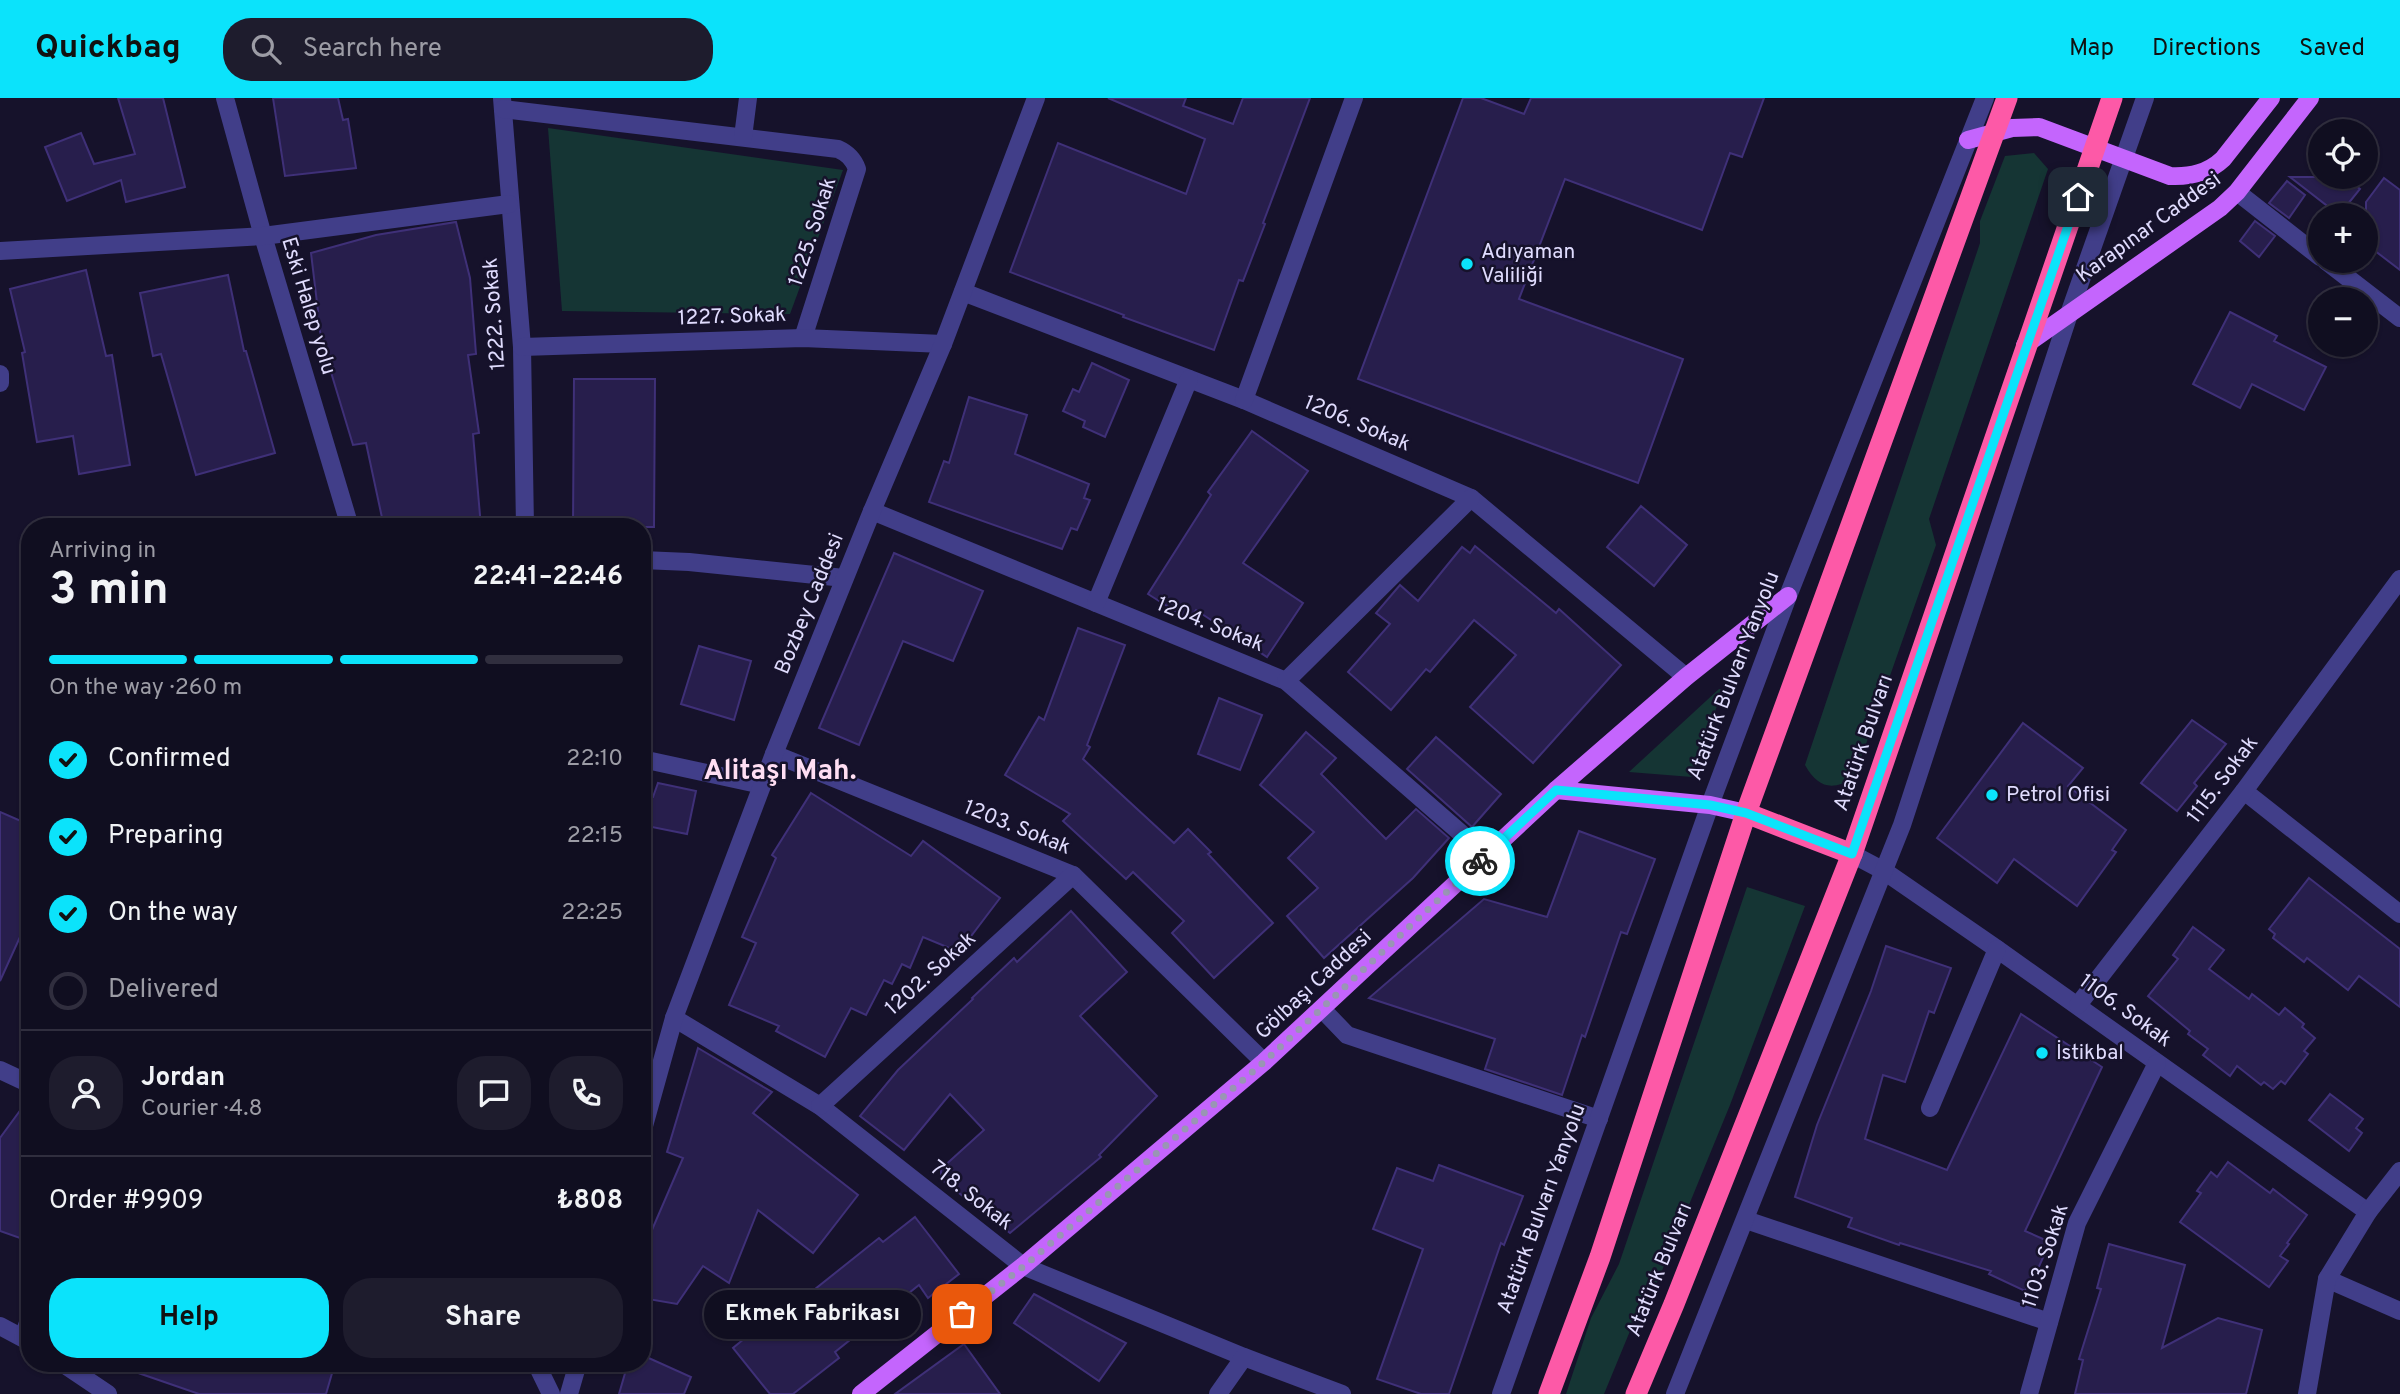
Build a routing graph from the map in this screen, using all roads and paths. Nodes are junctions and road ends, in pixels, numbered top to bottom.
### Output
1 (225, 98) edge
2 (748, 98) edge
3 (1036, 98) edge
4 (1354, 98) edge
5 (1985, 98) edge
6 (2007, 98) edge
7 (2112, 98) edge
8 (2145, 98) edge
9 (2271, 98) edge
10 (2310, 98) edge
11 (502, 104) edge
12 (1993, 133) junction
13 (743, 137) junction
14 (1968, 140) junction
15 (2095, 148) junction
16 (2123, 157) junction
17 (2237, 192) junction
18 (509, 204) junction
19 (263, 236) junction
20 (2308, 248) edge
21 (0, 251) edge
22 (2342, 273) edge
23 (963, 292) junction
24 (2069, 314) junction
25 (2400, 318) edge
26 (803, 338) junction
27 (943, 344) junction
28 (2025, 345) junction
29 (522, 347) junction
30 (0, 374) edge
31 (1189, 379) junction
32 (0, 383) edge
33 (1244, 400) junction
34 (1471, 498) junction
35 (872, 512) junction
36 (347, 518) edge
37 (525, 518) edge
38 (651, 560) edge
39 (844, 578) junction
40 (2400, 579) edge
41 (1788, 596) junction
42 (1096, 603) junction
43 (1686, 677) junction
44 (1286, 681) junction
45 (774, 754) junction
46 (651, 761) edge
47 (762, 785) junction
48 (1556, 790) junction
49 (2244, 791) junction
50 (1710, 805) junction
51 (1746, 813) junction
52 (1852, 854) junction
53 (1486, 855) junction
54 (1884, 871) junction
55 (1073, 875) junction
56 (2400, 914) edge
57 (1997, 949) junction
58 (2078, 1005) junction
59 (1322, 1009) junction
60 (674, 1018) junction
61 (1264, 1062) junction
62 (2157, 1063) junction
63 (0, 1070) edge
64 (21, 1080) edge
65 (651, 1101) edge
66 (820, 1106) junction
67 (1930, 1108) dead end
68 (1599, 1119) junction
69 (2400, 1171) edge
70 (2368, 1212) junction
71 (1746, 1220) junction
72 (1024, 1266) junction
73 (2327, 1279) junction
74 (2400, 1311) edge
75 (2049, 1321) junction
76 (0, 1326) edge
77 (21, 1336) edge
78 (1244, 1357) junction
79 (75, 1372) edge
80 (540, 1372) edge
81 (575, 1372) edge
82 (108, 1394) edge
83 (551, 1394) edge
84 (569, 1394) edge
85 (861, 1394) edge
86 (1218, 1394) edge
87 (1342, 1394) edge
88 (1501, 1394) edge
89 (1549, 1394) edge
90 (1636, 1394) edge
91 (1675, 1394) edge
92 (2029, 1394) edge
93 (2307, 1394) edge

1 - 19 street, Eski Halep yolu
2 - 13 street
3 - 23 street, Bozbey Caddesi
4 - 33 street
5 - 14 street, Atatürk Bulvarı Yanyolu
6 - 12 highway
7 - 15 highway, Atatürk Bulvarı
8 - 16 street
9 - 16 main road, Karapınar Caddesi
10 - 17 main road, Karapınar Caddesi
11 - 13 street, 1225. Sokak
11 - 18 street, 1222. Sokak
12 - 14 main road, Karapınar Caddesi
12 - 15 main road, Karapınar Caddesi
12 - 51 highway
13 - 26 street, 1225. Sokak
14 - 41 street, Atatürk Bulvarı Yanyolu
15 - 16 main road, Karapınar Caddesi
15 - 28 highway, Atatürk Bulvarı
16 - 24 street
17 - 20 street
17 - 24 main road, Karapınar Caddesi
18 - 19 street
18 - 29 street, 1222. Sokak
19 - 21 street
19 - 36 street, Eski Halep yolu
22 - 25 street
23 - 27 street, Bozbey Caddesi
23 - 31 street, 1206. Sokak
24 - 28 main road, Karapınar Caddesi
24 - 54 street
26 - 27 street, 1227. Sokak
26 - 29 street, 1227. Sokak
27 - 35 street, Bozbey Caddesi
28 - 52 highway, Atatürk Bulvarı
29 - 37 street, 1222. Sokak
30 - 32 street
31 - 33 street, 1206. Sokak
31 - 42 street
33 - 34 street, 1206. Sokak
34 - 43 street, 1206. Sokak
34 - 44 street
35 - 39 street, Bozbey Caddesi
35 - 42 street, 1204. Sokak
38 - 39 street
39 - 45 street, Bozbey Caddesi
40 - 49 street, 1115. Sokak
41 - 43 main road, Gölbaşı Caddesi
41 - 50 street, Atatürk Bulvarı Yanyolu
42 - 44 street, 1204. Sokak
43 - 48 main road, Gölbaşı Caddesi
44 - 53 street, 1204. Sokak
45 - 47 street, Bozbey Caddesi
45 - 55 street, 1203. Sokak
46 - 47 street
47 - 60 street, Bozbey Caddesi
48 - 50 main road
48 - 53 main road, Gölbaşı Caddesi
49 - 56 street
49 - 58 street, 1115. Sokak
50 - 51 main road
50 - 68 street, Atatürk Bulvarı Yanyolu
51 - 52 highway
51 - 89 highway
52 - 54 street, 1106. Sokak
52 - 90 highway, Atatürk Bulvarı
53 - 59 main road, Gölbaşı Caddesi
54 - 57 street, 1106. Sokak
54 - 71 street
55 - 61 street, 1203. Sokak
55 - 66 street, 1202. Sokak
57 - 58 street, 1106. Sokak
57 - 67 street
58 - 62 street, 1106. Sokak
59 - 61 main road, Gölbaşı Caddesi
59 - 68 street
60 - 65 street, Bozbey Caddesi
60 - 66 street, 718. Sokak
61 - 72 main road, Gölbaşı Caddesi
62 - 70 street, 1106. Sokak
62 - 75 street, 1103. Sokak
63 - 64 street
66 - 72 street, 718. Sokak
68 - 88 street, Atatürk Bulvarı Yanyolu
69 - 70 street
70 - 73 street
71 - 75 street
71 - 91 street
72 - 78 street, 718. Sokak
72 - 85 main road, Gölbaşı Caddesi
73 - 74 street
73 - 93 street
75 - 92 street, 1103. Sokak
76 - 77 street
78 - 86 street
78 - 87 street, 718. Sokak
79 - 82 street
80 - 83 street
81 - 84 street

